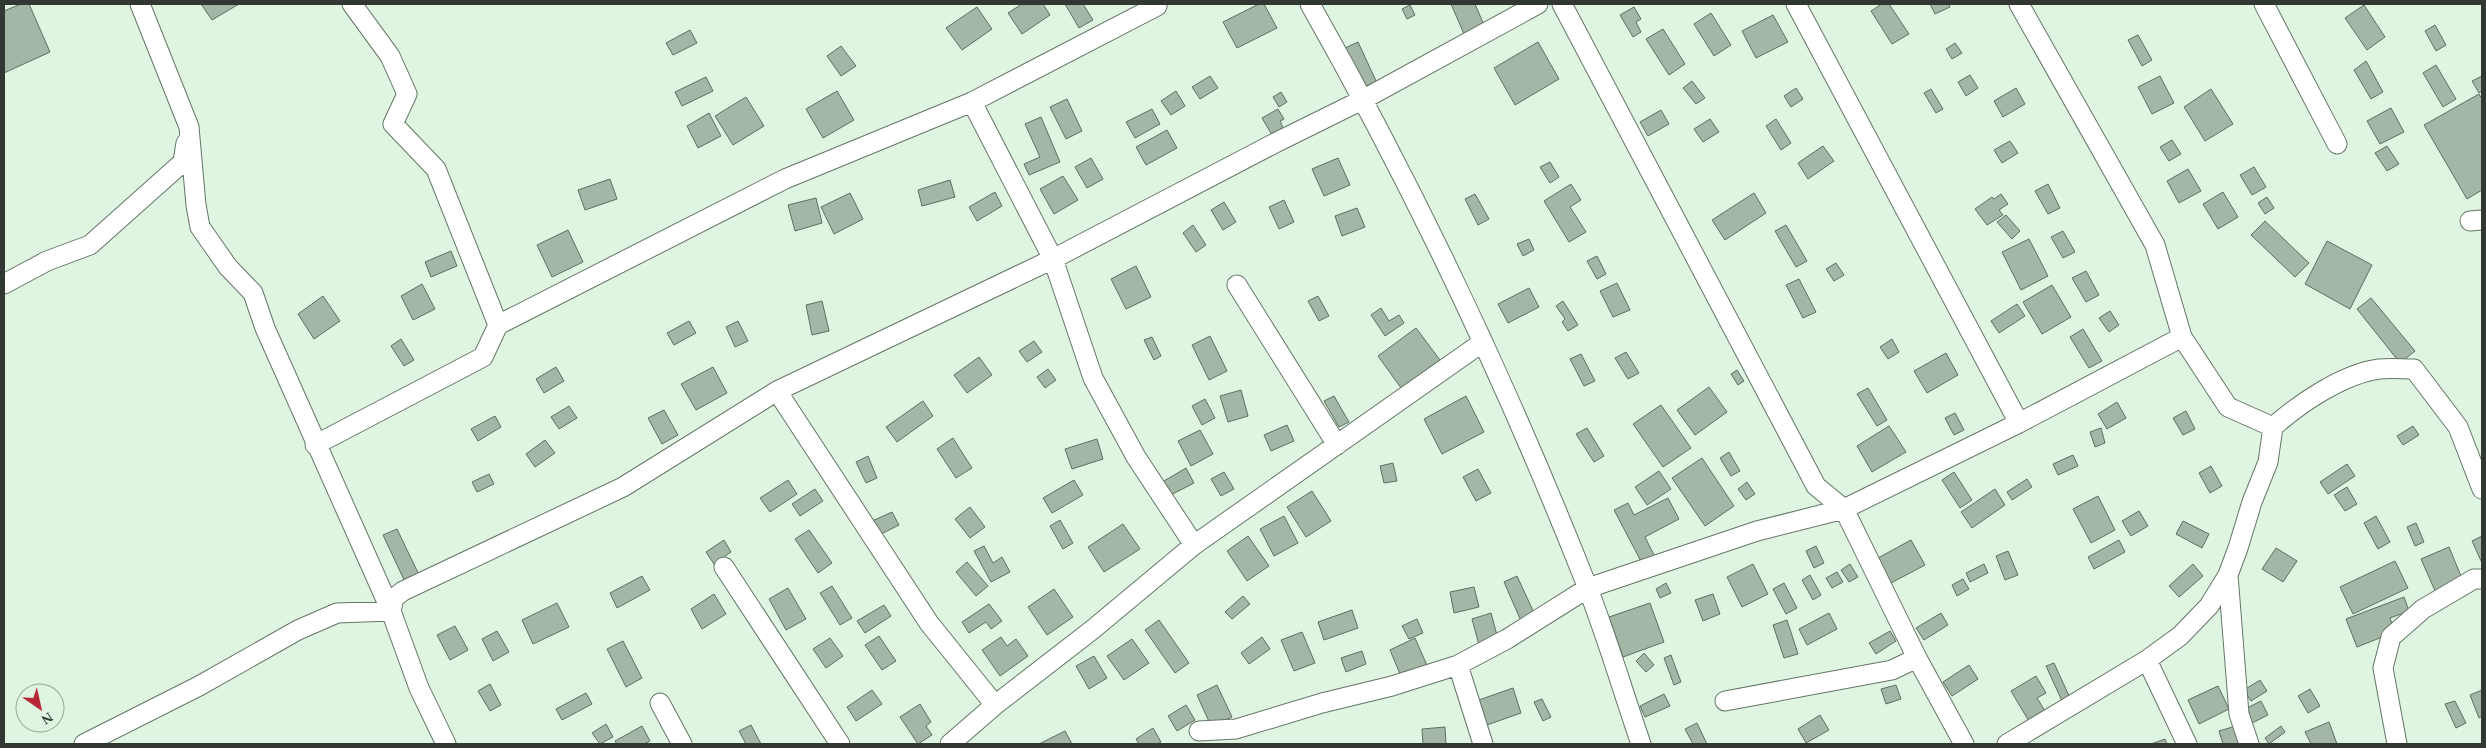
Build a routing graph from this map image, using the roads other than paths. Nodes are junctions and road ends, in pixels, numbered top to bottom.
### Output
1 (140, 4) edge
2 (352, 4) edge
3 (1156, 4) edge
4 (1310, 4) edge
5 (1538, 4) edge
6 (1562, 4) edge
7 (1796, 4) edge
8 (2019, 4) edge
9 (2264, 4) edge
10 (1364, 99) junction
11 (972, 102) junction
12 (189, 127) junction
13 (2337, 144) dead end
14 (1053, 259) junction
15 (4, 284) edge
16 (1237, 285) dead end
17 (498, 325) junction
18 (2182, 337) junction
19 (1483, 342) junction
20 (777, 391) junction
21 (2019, 423) junction
22 (2273, 427) junction
23 (315, 445) junction
24 (1337, 446) junction
25 (2476, 454) edge
26 (2482, 489) edge
27 (1844, 509) junction
28 (1194, 545) junction
29 (724, 567) dead end
30 (2228, 576) junction
31 (2482, 579) edge
32 (1588, 588) junction
33 (390, 611) junction
34 (1917, 658) junction
35 (2147, 660) junction
36 (1458, 665) junction
37 (1725, 701) dead end
38 (660, 703) dead end
39 (996, 705) junction
40 (1199, 731) dead end
41 (1238, 737) edge
42 (84, 744) edge
43 (446, 744) edge
44 (682, 744) edge
45 (840, 744) edge
46 (950, 744) edge
47 (1483, 744) edge
48 (1641, 744) edge
49 (1964, 744) edge
50 (2007, 744) edge
51 (2187, 744) edge
52 (2249, 744) edge
53 (2397, 744) edge

1 - 12 street
2 - 17 street
3 - 11 street
4 - 10 street
5 - 10 street
6 - 27 street
7 - 21 street
8 - 18 street
9 - 13 street
10 - 14 street
10 - 19 street
11 - 14 street
11 - 17 street
12 - 15 street
12 - 23 street
14 - 20 street
14 - 28 street
16 - 24 street
17 - 23 street
18 - 21 street
18 - 22 street
19 - 24 street
19 - 32 street
20 - 33 street
20 - 39 street
21 - 27 street
22 - 25 street
22 - 30 street
23 - 33 street
24 - 28 street
25 - 26 street
27 - 32 street
27 - 34 street
28 - 39 street
29 - 45 street
30 - 35 street
30 - 52 street
31 - 53 street
32 - 36 street
32 - 48 street
33 - 42 street
33 - 43 street
34 - 37 street
34 - 49 street
35 - 50 street
35 - 51 street
36 - 41 street
36 - 47 street
38 - 44 street
39 - 46 street
40 - 41 street

